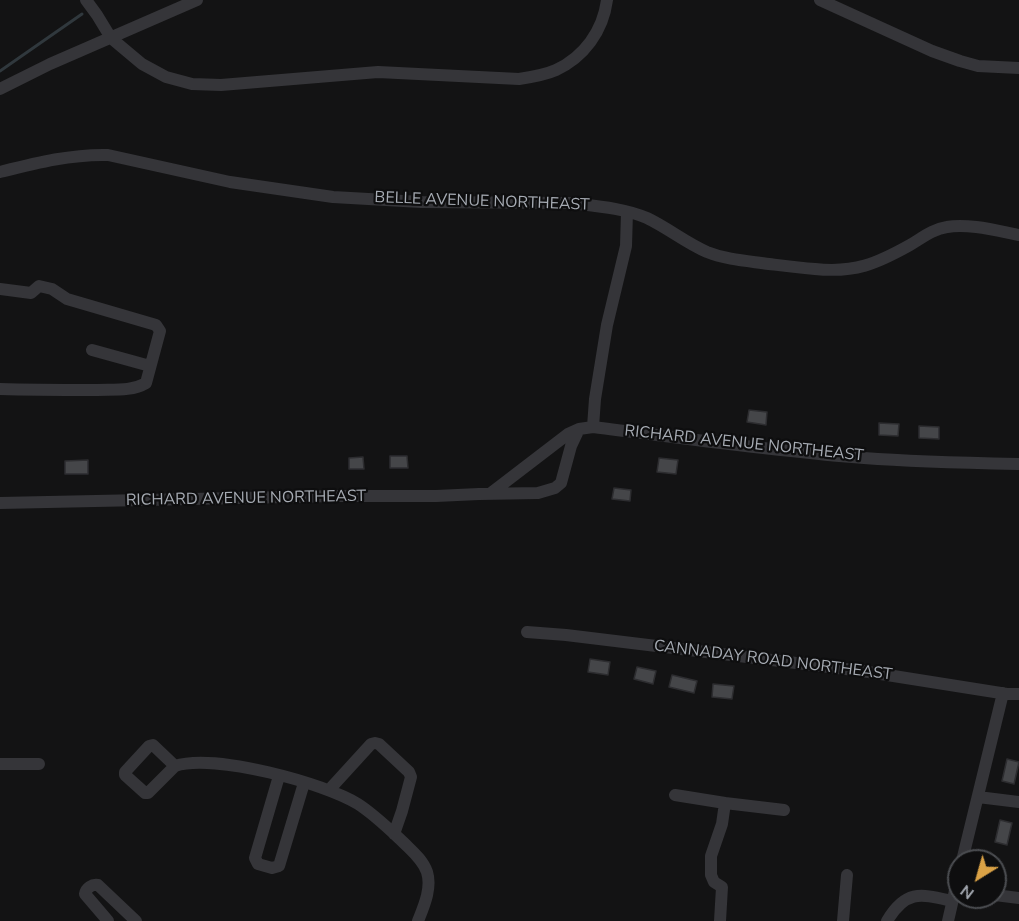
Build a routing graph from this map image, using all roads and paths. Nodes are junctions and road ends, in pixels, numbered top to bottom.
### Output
1 (86, 0) edge
2 (197, 0) edge
3 (607, 0) edge
4 (820, 0) edge
5 (111, 38) junction
6 (1019, 68) edge
7 (0, 89) edge
8 (0, 172) edge
9 (627, 212) junction
10 (1019, 235) edge
11 (0, 289) edge
12 (92, 350) dead end
13 (150, 366) junction
14 (0, 389) edge
15 (593, 427) junction
16 (579, 429) junction
17 (1019, 464) edge
18 (491, 494) junction
19 (0, 503) edge
20 (527, 632) dead end
21 (1003, 693) junction
22 (1019, 694) edge
23 (0, 764) edge
24 (39, 764) dead end
25 (176, 766) dead end
26 (279, 776) junction
27 (304, 783) junction
28 (329, 790) junction
29 (675, 795) dead end
30 (978, 797) junction
31 (1019, 802) edge
32 (725, 803) junction
33 (784, 810) dead end
34 (394, 834) junction
35 (965, 849) edge
36 (847, 875) dead end
37 (947, 893) edge
38 (108, 921) edge
39 (136, 921) edge
40 (418, 921) edge
41 (720, 921) edge
42 (843, 921) edge
43 (887, 921) edge

1 - 5 street
2 - 5 street
3 - 5 street
4 - 6 street
5 - 7 street
8 - 9 street, BELLE AVENUE NORTHEAST
9 - 10 street, BELLE AVENUE NORTHEAST
9 - 15 street
11 - 13 street
12 - 13 street
13 - 14 street
15 - 16 street, RICHARD AVENUE NORTHEAST
15 - 17 street, RICHARD AVENUE NORTHEAST
16 - 18 street, RICHARD AVENUE NORTHEAST
16 - 18 street, RICHARD AVENUE NORTHEAST
18 - 19 street, RICHARD AVENUE NORTHEAST
20 - 21 street, CANNADAY ROAD NORTHEAST
21 - 22 street, CANNADAY ROAD NORTHEAST
21 - 30 street
23 - 24 street
25 - 26 street
26 - 27 street
26 - 27 street
27 - 28 street
28 - 34 street
28 - 34 street
29 - 32 street
30 - 31 street
30 - 35 street
32 - 33 street
32 - 41 street
34 - 40 street
36 - 42 street
37 - 43 street
38 - 39 street

